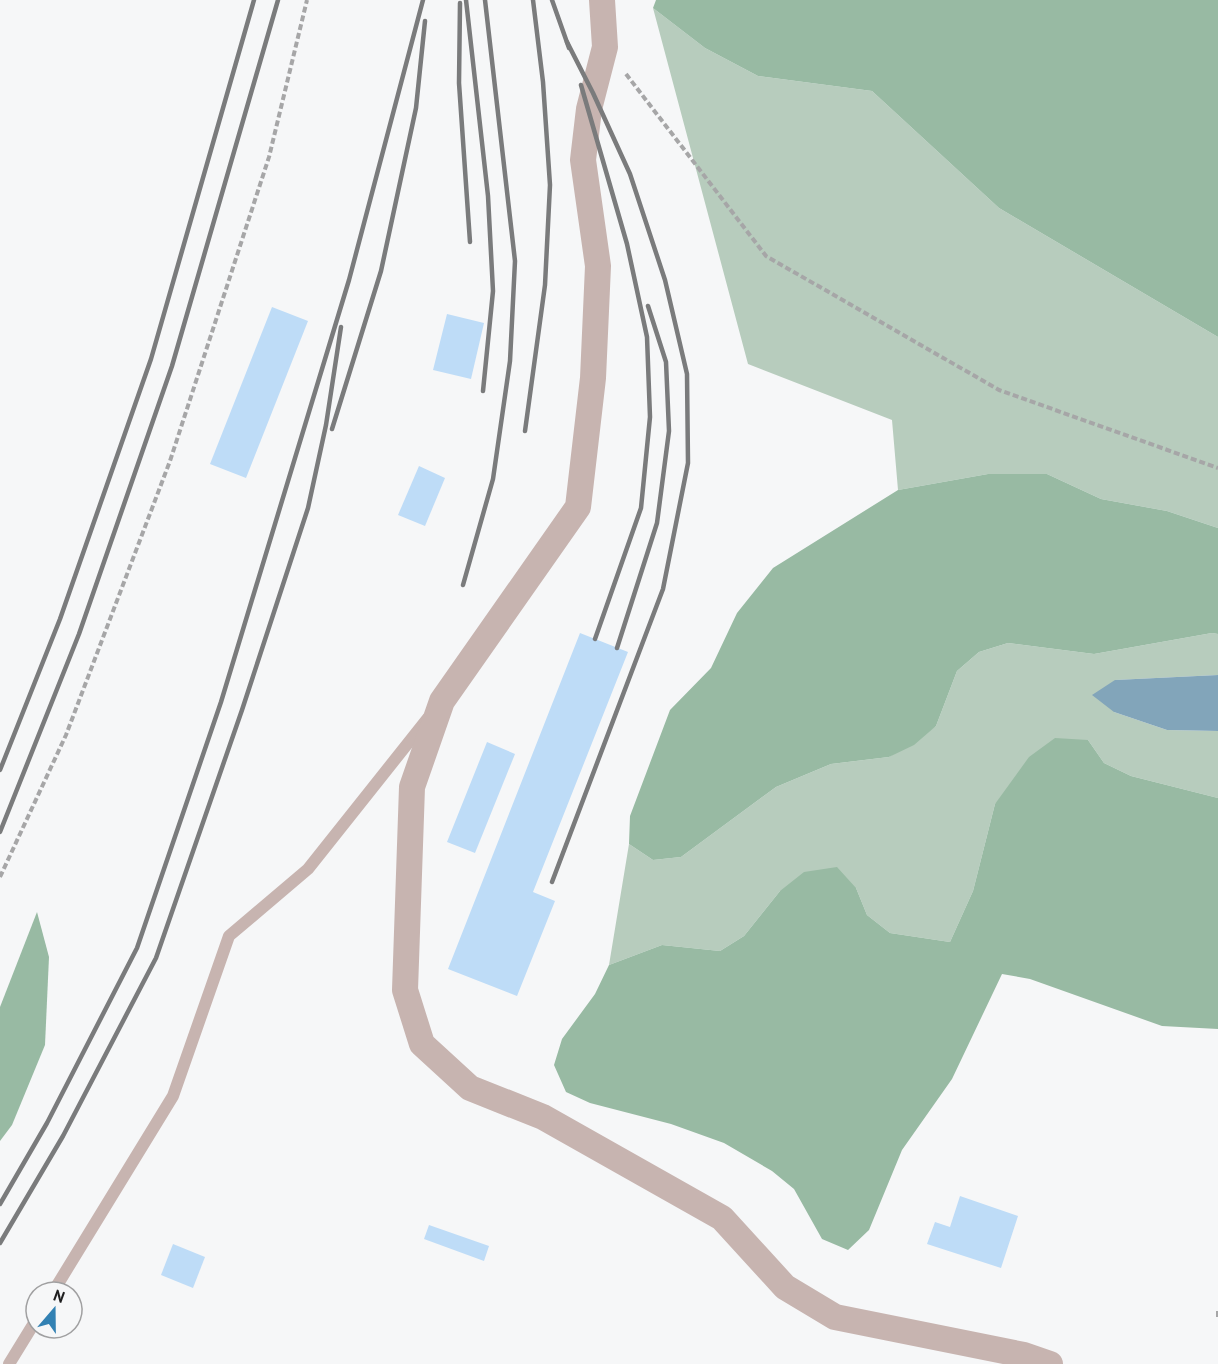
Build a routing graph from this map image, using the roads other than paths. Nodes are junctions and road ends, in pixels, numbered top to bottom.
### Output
1 (602, 0) edge
2 (442, 701) junction
3 (60, 1280) edge
4 (24, 1340) edge
5 (9, 1364) edge
6 (1050, 1364) edge

1 - 2 street
2 - 3 lane
2 - 6 street
4 - 5 lane

